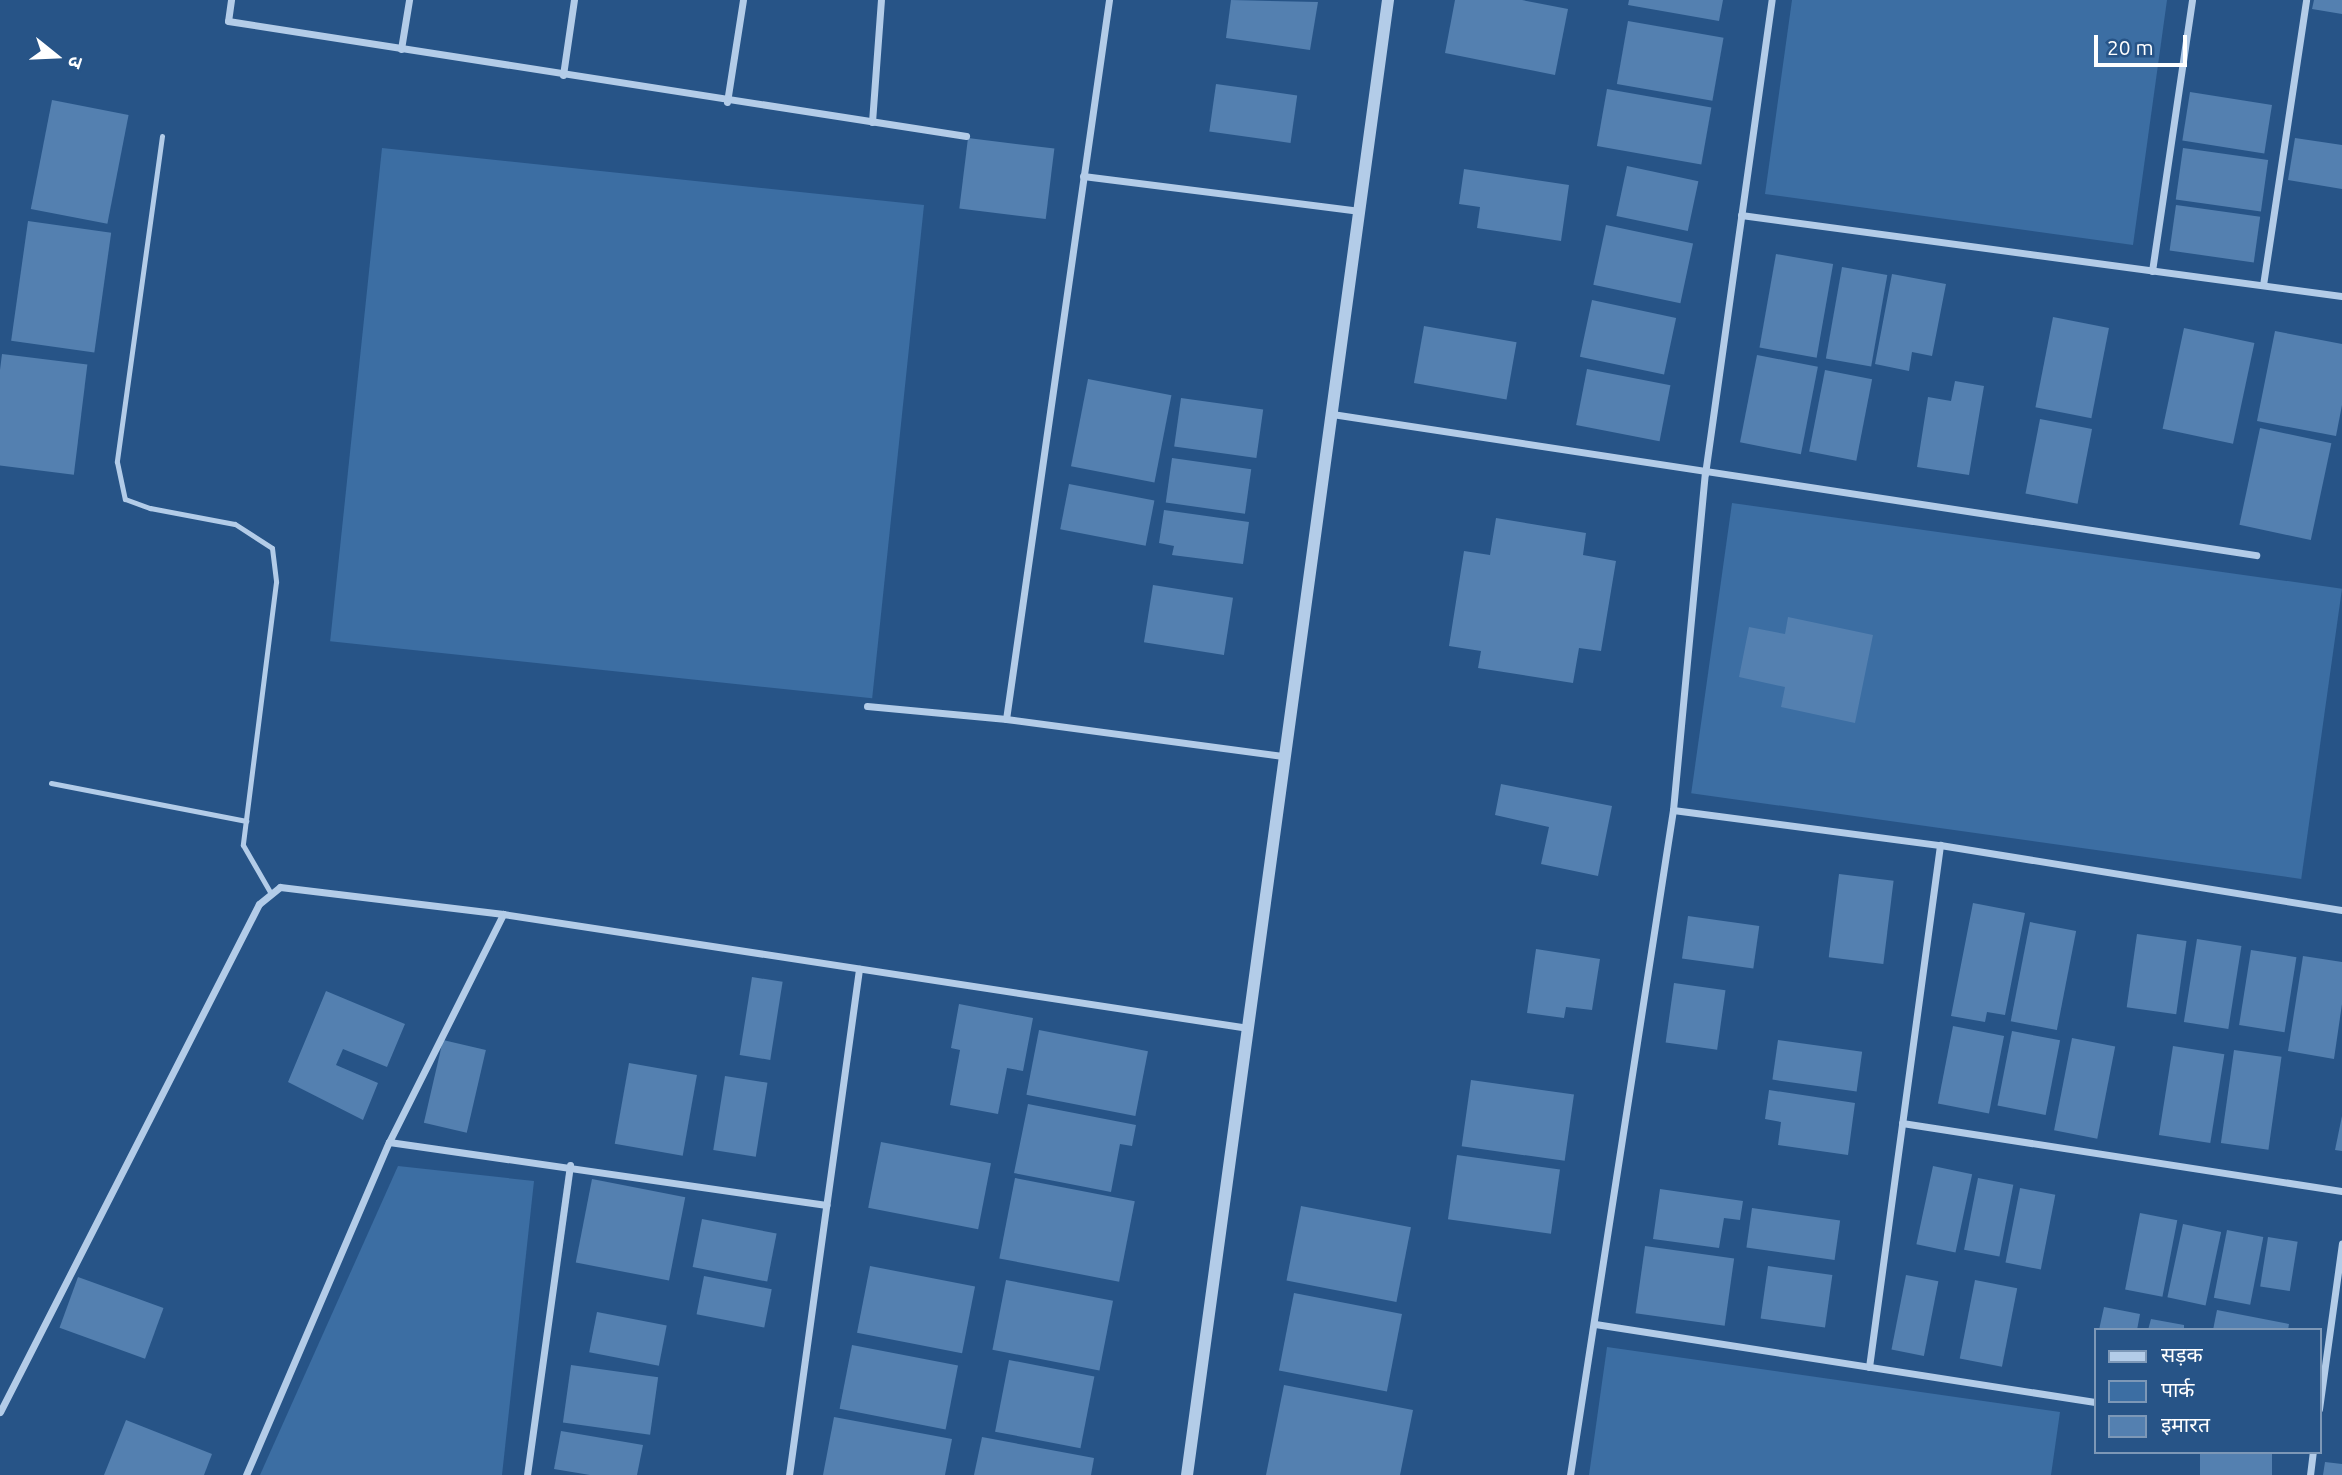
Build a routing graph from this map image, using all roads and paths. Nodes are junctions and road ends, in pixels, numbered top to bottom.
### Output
1 (231, 0) edge
2 (409, 0) edge
3 (574, 0) edge
4 (743, 0) edge
5 (881, 0) edge
6 (1109, 0) edge
7 (1388, 0) edge
8 (1772, 0) edge
9 (2192, 0) edge
10 (2306, 0) edge
11 (401, 49) junction
12 (563, 75) junction
13 (727, 102) junction
14 (872, 122) junction
15 (162, 136) dead end
16 (966, 136) dead end
17 (1083, 176) junction
18 (1360, 212) junction
19 (1741, 215) junction
20 (2152, 271) junction
21 (2263, 285) junction
22 (2342, 296) edge
23 (1332, 414) junction
24 (1705, 474) junction
25 (2256, 555) dead end
26 (867, 706) dead end
27 (1006, 719) junction
28 (1285, 756) junction
29 (51, 783) dead end
30 (1673, 810) junction
31 (246, 821) junction
32 (1940, 845) junction
33 (270, 892) junction
34 (2342, 910) edge
35 (503, 914) junction
36 (859, 969) junction
37 (1248, 1028) junction
38 (1902, 1123) junction
39 (389, 1142) junction
40 (570, 1165) junction
41 (2342, 1191) edge
42 (826, 1205) junction
43 (2342, 1244) edge
44 (1595, 1324) junction
45 (1869, 1367) junction
46 (2321, 1395) edge
47 (2094, 1402) edge
48 (0, 1412) edge
49 (2313, 1454) edge
50 (246, 1475) edge
51 (527, 1475) edge
52 (789, 1475) edge
53 (1186, 1475) edge
54 (1570, 1475) edge
55 (2310, 1475) edge

1 - 11 street
2 - 11 street
3 - 12 street
4 - 13 street
5 - 14 street
6 - 17 street
7 - 18 street
8 - 19 street
9 - 20 street
10 - 21 street
11 - 12 street
12 - 13 street
13 - 14 street
14 - 16 street
15 - 31 lane
17 - 18 street
17 - 27 street
18 - 23 street
19 - 20 street
19 - 24 street
20 - 21 street
21 - 22 street
23 - 24 street
23 - 28 street
24 - 25 street
24 - 30 street
26 - 27 street
27 - 28 street
28 - 37 street
29 - 31 lane
30 - 32 street
30 - 44 street
31 - 33 lane
32 - 34 street
32 - 38 street
33 - 35 street
33 - 48 street
35 - 36 street
35 - 39 street
36 - 37 street
36 - 42 street
37 - 53 street
38 - 41 street
38 - 45 street
39 - 40 street
39 - 50 street
40 - 42 street
40 - 51 street
42 - 52 street
43 - 46 street
44 - 45 street
44 - 54 street
45 - 47 street
49 - 55 street

